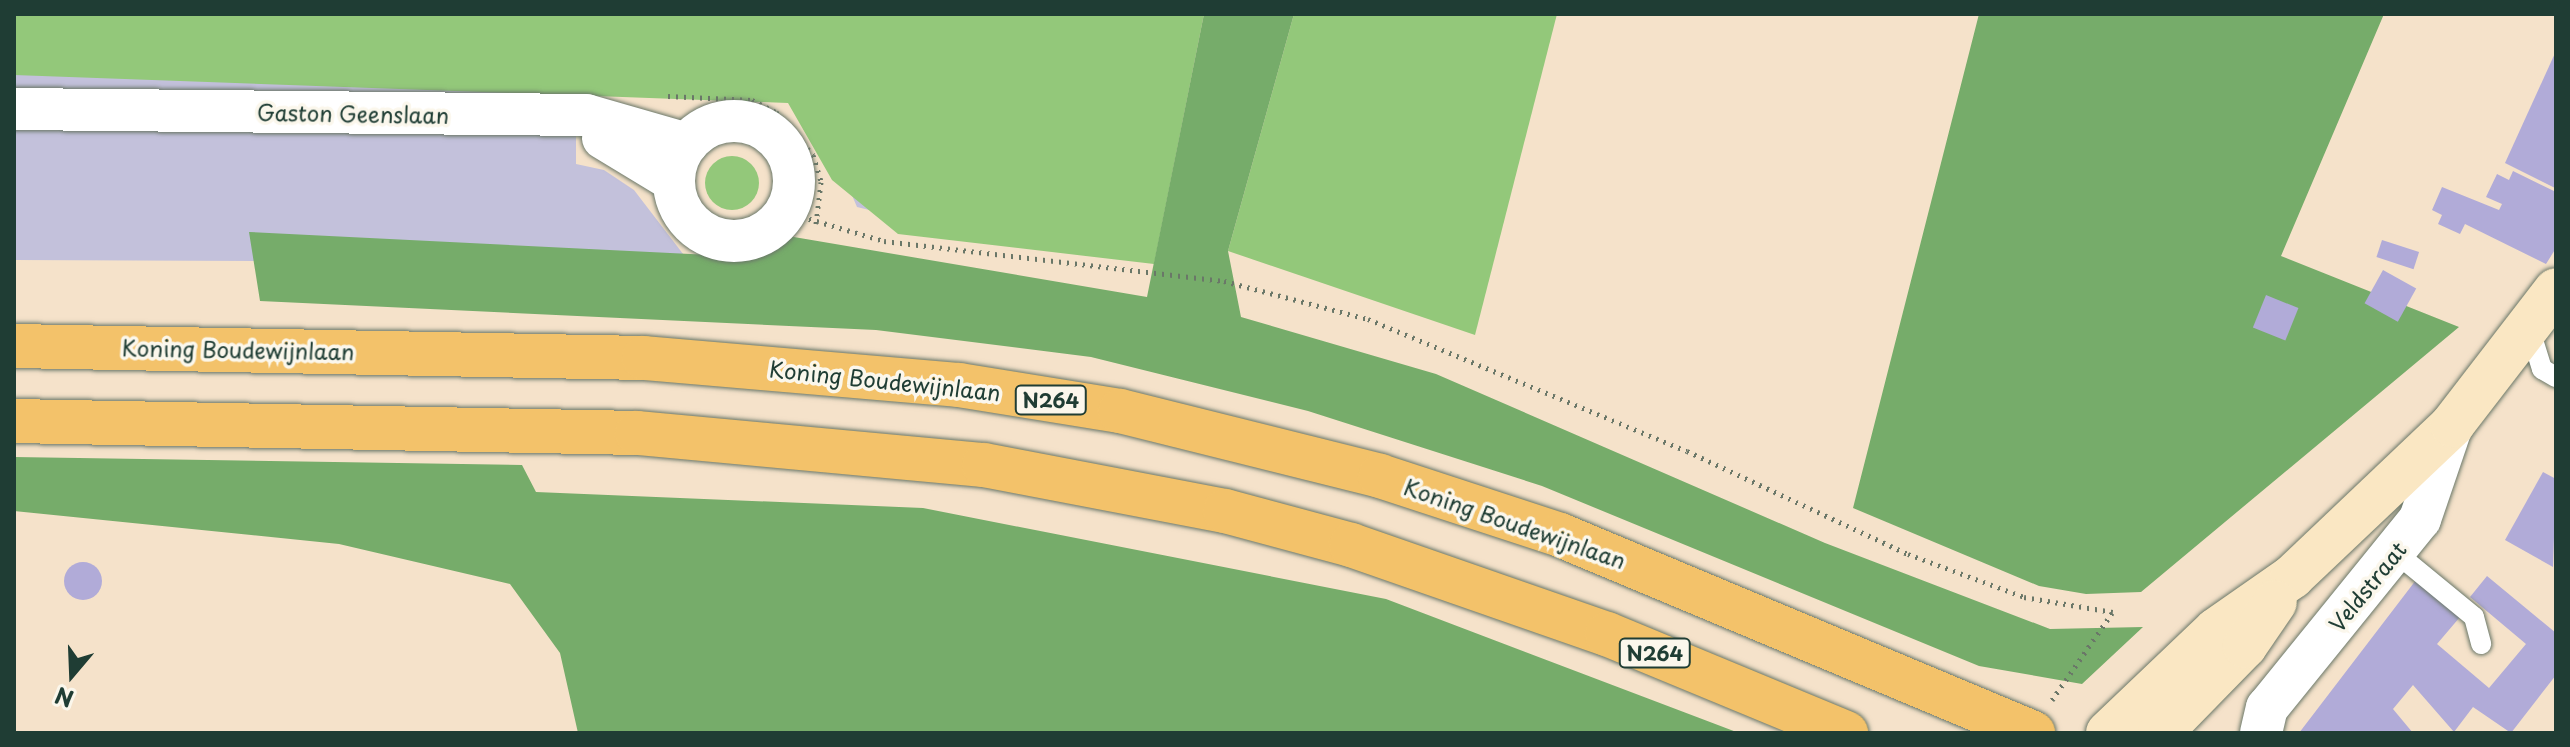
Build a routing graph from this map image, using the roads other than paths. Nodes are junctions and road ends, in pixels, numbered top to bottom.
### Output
1 (14, 109) edge
2 (14, 132) edge
3 (681, 162) junction
4 (2556, 290) edge
5 (2528, 324) junction
6 (14, 346) edge
7 (2556, 377) edge
8 (14, 421) edge
9 (2452, 425) junction
10 (2395, 552) junction
11 (2292, 577) junction
12 (2481, 644) dead end
13 (2042, 716) edge
14 (1846, 733) edge
15 (2108, 733) edge
16 (2160, 733) edge
17 (2261, 733) edge

1 - 3 street, Gaston Geenslaan
2 - 3 street, Gaston Geenslaan
3 - 3 street
4 - 5 main road
5 - 7 lane
5 - 9 main road
6 - 13 highway, Koning Boudewijnlaan / N264
8 - 14 highway, N264
9 - 10 street, Veldstraat
9 - 11 main road
10 - 12 lane
10 - 17 street, Veldstraat
11 - 15 main road
11 - 16 main road

